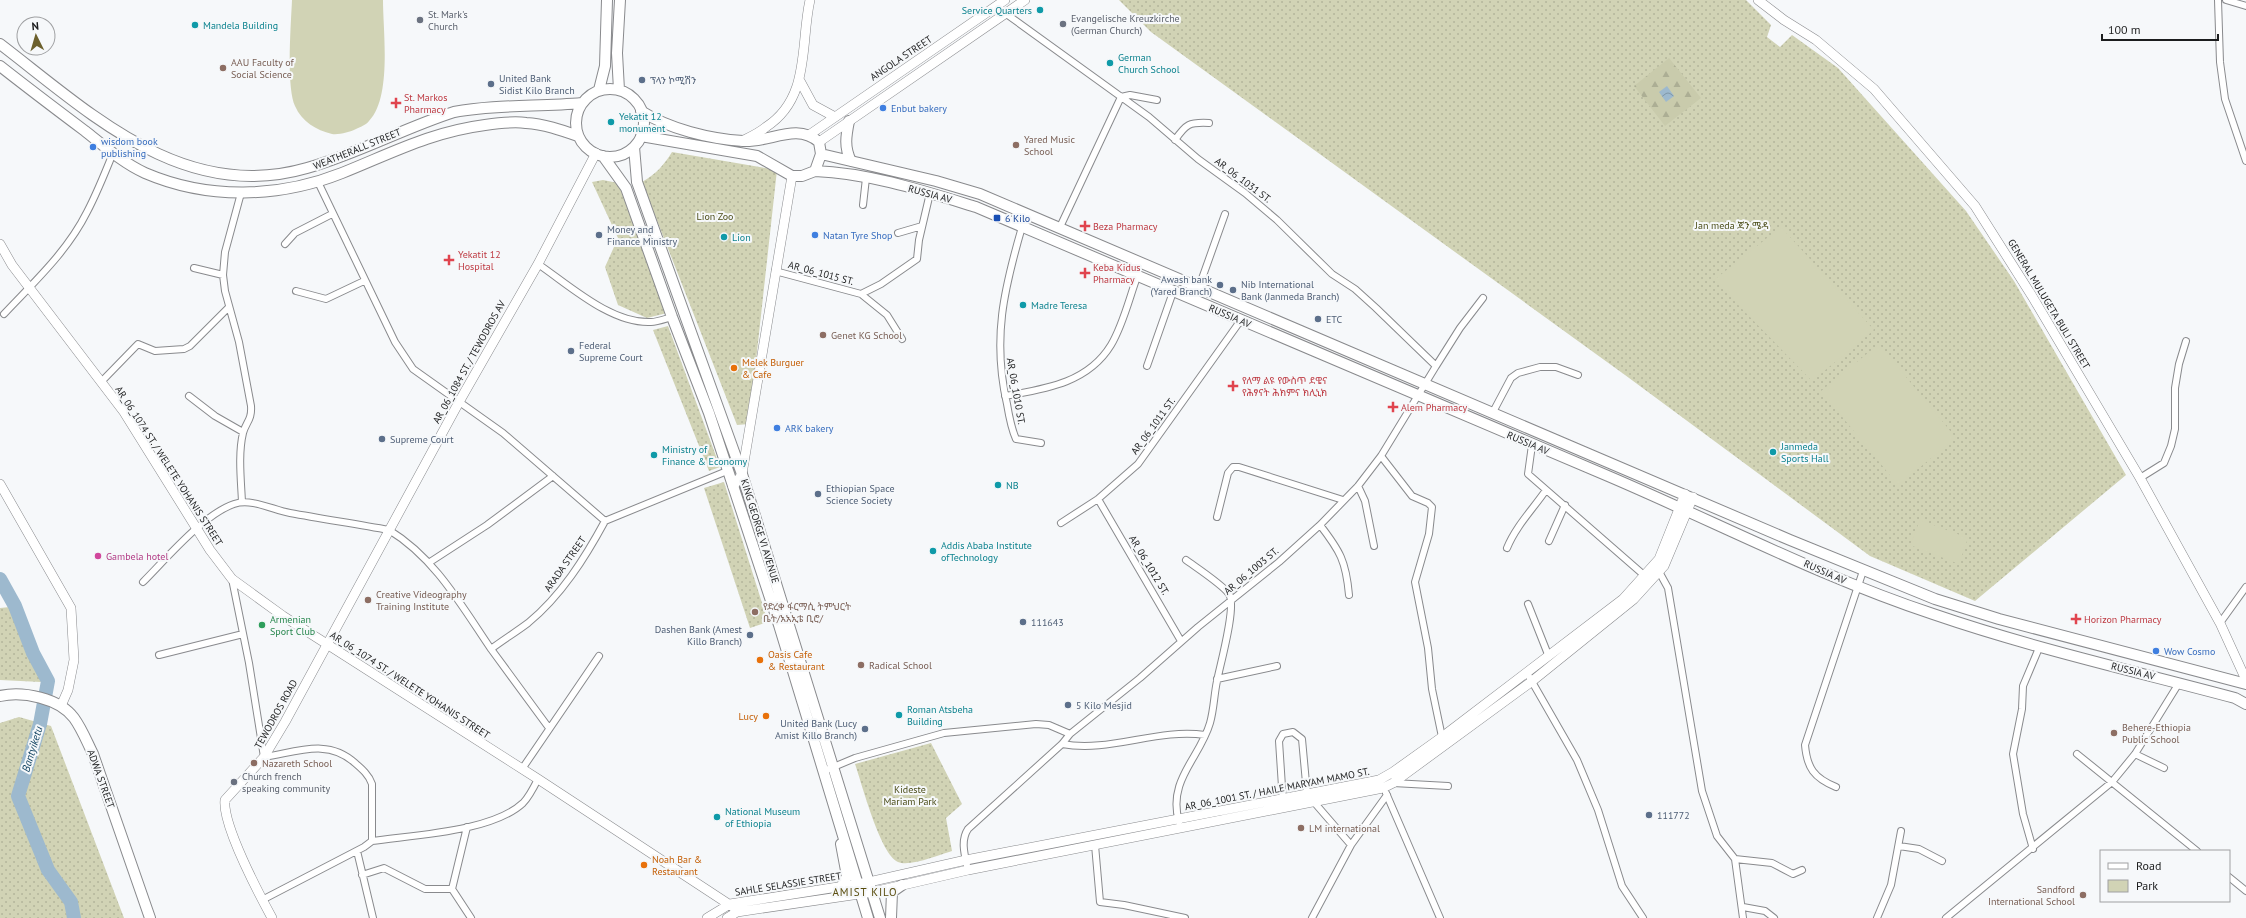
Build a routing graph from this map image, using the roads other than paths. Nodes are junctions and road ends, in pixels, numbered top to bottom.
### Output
1 (607, 0) edge
2 (620, 0) edge
3 (810, 0) edge
4 (1005, 0) edge
5 (1025, 0) edge
6 (1758, 0) edge
7 (2218, 0) edge
8 (2226, 0) edge
9 (2246, 6) edge
10 (1005, 13) junction
11 (0, 44) edge
12 (0, 66) edge
13 (800, 81) junction
14 (599, 90) junction
15 (619, 90) junction
16 (1121, 97) junction
17 (1157, 100) dead end
18 (582, 103) junction
19 (641, 111) junction
20 (454, 112) junction
21 (835, 117) junction
22 (849, 121) junction
23 (1209, 123) dead end
24 (457, 129) junction
25 (809, 135) junction
26 (578, 136) junction
27 (641, 136) junction
28 (1175, 140) junction
29 (742, 141) junction
30 (819, 142) junction
31 (634, 147) junction
32 (113, 153) junction
33 (821, 154) junction
34 (600, 155) junction
35 (2246, 161) edge
36 (851, 162) junction
37 (815, 171) junction
38 (792, 176) junction
39 (866, 178) junction
40 (318, 182) junction
41 (241, 193) junction
42 (930, 193) junction
43 (980, 194) junction
44 (863, 205) dead end
45 (976, 207) junction
46 (332, 214) junction
47 (1225, 214) dead end
48 (1044, 220) junction
49 (922, 226) junction
50 (1022, 227) junction
51 (1060, 227) junction
52 (898, 234) dead end
53 (1038, 234) junction
54 (0, 244) edge
55 (285, 244) dead end
56 (538, 264) junction
57 (194, 268) dead end
58 (775, 271) junction
59 (223, 276) junction
60 (1137, 277) junction
61 (364, 281) junction
62 (29, 287) junction
63 (1199, 287) junction
64 (296, 291) dead end
65 (1173, 292) junction
66 (861, 294) junction
67 (1483, 298) dead end
68 (228, 307) junction
69 (4, 314) dead end
70 (672, 317) junction
71 (1241, 320) junction
72 (902, 339) dead end
73 (694, 340) junction
74 (2186, 341) dead end
75 (683, 347) junction
76 (1147, 366) dead end
77 (1436, 366) junction
78 (1578, 376) dead end
79 (102, 381) junction
80 (1424, 384) junction
81 (189, 396) dead end
82 (1005, 396) junction
83 (1418, 397) junction
84 (459, 402) junction
85 (1493, 412) junction
86 (243, 432) junction
87 (1041, 443) dead end
88 (1532, 445) junction
89 (1381, 456) junction
90 (727, 471) junction
91 (742, 474) junction
92 (553, 476) junction
93 (2140, 478) junction
94 (0, 484) edge
95 (1358, 486) junction
96 (733, 487) junction
97 (1546, 490) junction
98 (1689, 496) junction
99 (1098, 499) junction
100 (1343, 500) junction
101 (242, 502) junction
102 (1565, 505) junction
103 (1682, 510) junction
104 (1217, 517) dead end
105 (605, 521) junction
106 (1061, 523) dead end
107 (1320, 525) junction
108 (197, 529) junction
109 (389, 530) junction
110 (1549, 541) dead end
111 (1374, 546) dead end
112 (1508, 548) dead end
113 (1186, 560) dead end
114 (430, 562) junction
115 (1657, 568) junction
116 (1864, 571) junction
117 (1645, 576) junction
118 (232, 578) junction
119 (143, 582) dead end
120 (1858, 587) junction
121 (2246, 587) edge
122 (1349, 595) dead end
123 (1231, 601) junction
124 (1528, 604) dead end
125 (2220, 623) junction
126 (242, 634) junction
127 (2064, 637) junction
128 (1181, 641) junction
129 (1574, 643) junction
130 (327, 644) junction
131 (2039, 648) junction
132 (491, 649) junction
133 (2059, 654) junction
134 (159, 655) dead end
135 (598, 656) dead end
136 (1549, 657) junction
137 (1277, 666) dead end
138 (1527, 673) junction
139 (1217, 680) junction
140 (2246, 680) edge
141 (1531, 682) junction
142 (2179, 683) junction
143 (2246, 684) edge
144 (0, 696) edge
145 (2246, 704) edge
146 (61, 706) junction
147 (549, 728) junction
148 (1070, 734) junction
149 (1205, 735) junction
150 (1442, 737) junction
151 (1062, 744) junction
152 (2077, 754) dead end
153 (2136, 754) junction
154 (264, 757) junction
155 (828, 768) junction
156 (2164, 768) dead end
157 (522, 770) junction
158 (538, 779) junction
159 (2112, 782) junction
160 (1393, 783) junction
161 (1448, 786) dead end
162 (1836, 787) dead end
163 (1383, 788) junction
164 (1307, 794) junction
165 (1283, 803) junction
166 (1313, 803) junction
167 (834, 805) junction
168 (1179, 819) junction
169 (467, 827) junction
170 (1181, 829) junction
171 (1901, 831) dead end
172 (372, 841) junction
173 (1095, 845) junction
174 (1351, 845) junction
175 (1899, 846) junction
176 (2033, 849) junction
177 (2196, 850) edge
178 (357, 851) junction
179 (1735, 859) junction
180 (966, 860) junction
181 (1942, 861) dead end
182 (968, 870) junction
183 (1802, 870) dead end
184 (362, 875) junction
185 (2230, 878) edge
186 (902, 885) junction
187 (842, 886) junction
188 (864, 886) junction
189 (452, 889) junction
190 (2246, 891) edge
191 (873, 892) junction
192 (262, 900) junction
193 (730, 904) junction
194 (1743, 907) junction
195 (737, 912) junction
196 (1439, 916) edge
197 (150, 918) edge
198 (272, 918) edge
199 (373, 918) edge
200 (471, 918) edge
201 (707, 918) edge
202 (727, 918) edge
203 (868, 918) edge
204 (880, 918) edge
205 (891, 918) edge
206 (1185, 918) edge
207 (1312, 918) edge
208 (1432, 918) edge
209 (1643, 918) edge
210 (1743, 918) edge
211 (1774, 918) edge
212 (1877, 918) edge
213 (1946, 918) edge

1 - 14 main road
2 - 15 main road
3 - 13 main road
4 - 21 main road, ANGOLA STREET
5 - 10 main road
6 - 93 main road, GENERAL MULUGETA BULI STREET
7 - 35 street
8 - 9 street
10 - 16 street, AR_06_1031 ST.
10 - 22 main road
11 - 20 main road, WEATHERALL STREET
12 - 32 main road
13 - 21 main road
13 - 29 main road
14 - 15 main road
14 - 18 main road
15 - 19 main road
16 - 17 street
16 - 28 street, AR_06_1031 ST.
16 - 51 street
18 - 20 main road, WEATHERALL STREET
18 - 26 main road
19 - 27 main road
19 - 29 main road
20 - 24 main road
21 - 25 main road, ANGOLA STREET
22 - 30 main road
22 - 36 main road
23 - 28 street
24 - 26 main road
24 - 40 main road
25 - 29 main road
25 - 30 main road
26 - 34 main road
27 - 31 main road
27 - 38 main road
28 - 77 street, AR_06_1031 ST.
30 - 33 main road
31 - 34 main road
31 - 73 main road, KING GEORGE VI AVENUE
32 - 41 main road
32 - 62 street
33 - 36 main road, RUSSIA AV
33 - 37 main road
34 - 56 main road, AR_06_1084 ST. / TEWODROS AV
34 - 70 main road, KING GEORGE VI AVENUE
36 - 43 main road, RUSSIA AV
37 - 38 main road, RUSSIA AV
37 - 39 main road, RUSSIA AV
38 - 58 main road
39 - 42 main road, RUSSIA AV
39 - 44 street
40 - 41 main road
40 - 46 street
41 - 59 street
42 - 45 main road, RUSSIA AV
42 - 49 street, AR_06_1015 ST.
43 - 45 main road
43 - 48 main road, RUSSIA AV
45 - 50 main road, RUSSIA AV
46 - 55 street
46 - 61 street
47 - 63 street
48 - 51 main road, RUSSIA AV
48 - 53 main road
49 - 52 street
49 - 66 street, AR_06_1015 ST.
50 - 53 main road, RUSSIA AV
50 - 82 street, AR_06_1010 ST.
51 - 63 main road, RUSSIA AV
53 - 60 main road, RUSSIA AV
54 - 62 main road, AR_06_1074 ST. / WELETE YOHANIS STREET
56 - 70 street
56 - 84 main road, AR_06_1084 ST. / TEWODROS AV
57 - 59 street
58 - 66 street, AR_06_1015 ST.
58 - 91 main road
59 - 68 street
60 - 65 main road, RUSSIA AV
60 - 82 street
61 - 64 street
61 - 84 street
62 - 69 street
62 - 79 main road, AR_06_1074 ST. / WELETE YOHANIS STREET
63 - 80 main road, RUSSIA AV
65 - 71 main road, RUSSIA AV
65 - 76 street
66 - 72 street, AR_06_1015 ST.
67 - 77 street
68 - 79 street
68 - 86 street
70 - 75 main road, KING GEORGE VI AVENUE
71 - 83 main road, RUSSIA AV
71 - 99 street, AR_06_1011 ST.
73 - 75 main road
73 - 91 main road, KING GEORGE VI AVENUE
74 - 93 street
75 - 90 main road, KING GEORGE VI AVENUE
77 - 80 street
78 - 85 street
79 - 108 main road, AR_06_1074 ST. / WELETE YOHANIS STREET
80 - 83 street, AR_06_1003 ST.
80 - 85 main road, RUSSIA AV
81 - 86 street
82 - 87 street, AR_06_1010 ST.
83 - 88 main road, RUSSIA AV
83 - 89 street, AR_06_1003 ST.
84 - 92 street
84 - 109 main road, AR_06_1084 ST. / TEWODROS AV
85 - 98 main road, RUSSIA AV
86 - 101 street
88 - 97 street
88 - 103 main road, RUSSIA AV
89 - 95 street, AR_06_1003 ST.
89 - 150 street
90 - 96 main road, KING GEORGE VI AVENUE
90 - 105 street
91 - 96 main road
91 - 155 main road, KING GEORGE VI AVENUE
92 - 105 street
92 - 114 street
93 - 125 main road, GENERAL MULUGETA BULI STREET
94 - 146 main road
95 - 100 street, AR_06_1003 ST.
95 - 111 street
96 - 155 main road, KING GEORGE VI AVENUE
97 - 102 street
97 - 112 street
98 - 103 main road, AR_06_1001 ST. / HAILE MARYAM MAMO ST.
98 - 116 main road, RUSSIA AV
99 - 106 street, AR_06_1011 ST.
99 - 128 street, AR_06_1012 ST.
100 - 104 street
100 - 107 street, AR_06_1003 ST.
101 - 108 street
101 - 109 street
102 - 110 street
102 - 117 street
103 - 115 main road, AR_06_1001 ST. / HAILE MARYAM MAMO ST.
103 - 120 main road, RUSSIA AV
105 - 132 street, ARADA STREET
107 - 122 street
107 - 123 street, AR_06_1003 ST.
108 - 118 main road, AR_06_1074 ST. / WELETE YOHANIS STREET
108 - 119 street
109 - 114 street
109 - 130 main road, AR_06_1084 ST. / TEWODROS AV
113 - 123 street
114 - 132 street
115 - 117 main road, AR_06_1001 ST. / HAILE MARYAM MAMO ST.
115 - 129 main road
115 - 179 street
116 - 120 street
116 - 127 main road, RUSSIA AV
117 - 129 main road, AR_06_1001 ST. / HAILE MARYAM MAMO ST.
118 - 126 street
118 - 130 main road, AR_06_1074 ST. / WELETE YOHANIS STREET
120 - 131 main road, RUSSIA AV
120 - 162 street
121 - 125 street
123 - 128 street, AR_06_1003 ST.
123 - 139 street
124 - 136 street
125 - 140 main road, GENERAL MULUGETA BULI STREET
126 - 134 street
126 - 154 street
127 - 133 main road
127 - 143 main road, RUSSIA AV
128 - 148 street, AR_06_1003 ST.
129 - 136 main road, AR_06_1001 ST. / HAILE MARYAM MAMO ST.
129 - 141 main road
130 - 154 main road, TEWODROS ROAD
130 - 157 main road, AR_06_1074 ST. / WELETE YOHANIS STREET
131 - 133 main road, RUSSIA AV
131 - 176 street
132 - 147 street
133 - 142 main road, RUSSIA AV
135 - 147 street
136 - 138 main road, AR_06_1001 ST. / HAILE MARYAM MAMO ST.
137 - 139 street
138 - 141 street
138 - 150 main road, AR_06_1001 ST. / HAILE MARYAM MAMO ST.
139 - 149 street
141 - 160 main road
141 - 209 street
142 - 145 main road, RUSSIA AV
142 - 153 street
144 - 146 main road, ADWA STREET
146 - 197 main road, ADWA STREET
147 - 157 street
148 - 151 street, AR_06_1003 ST.
148 - 155 street
149 - 151 street
149 - 168 street
150 - 163 main road, AR_06_1001 ST. / HAILE MARYAM MAMO ST.
151 - 180 street, AR_06_1003 ST.
152 - 159 street
153 - 156 street
153 - 159 street
154 - 172 street
154 - 192 main road, TEWODROS ROAD
155 - 167 main road, KING GEORGE VI AVENUE
155 - 188 main road, KING GEORGE VI AVENUE
157 - 158 main road, AR_06_1074 ST. / WELETE YOHANIS STREET
158 - 169 street
158 - 193 main road, AR_06_1074 ST. / WELETE YOHANIS STREET
159 - 176 street
159 - 177 street
160 - 161 street
160 - 163 main road
163 - 164 main road, AR_06_1001 ST. / HAILE MARYAM MAMO ST.
163 - 166 main road
163 - 174 street
163 - 196 street
164 - 165 main road, AR_06_1001 ST. / HAILE MARYAM MAMO ST.
164 - 165 street
164 - 166 street
165 - 166 main road
165 - 168 main road, AR_06_1001 ST. / HAILE MARYAM MAMO ST.
165 - 170 main road
166 - 174 street
167 - 187 main road
167 - 188 main road, KING GEORGE VI AVENUE
168 - 170 street
168 - 180 main road, AR_06_1001 ST. / HAILE MARYAM MAMO ST.
169 - 172 street
169 - 189 street
170 - 173 main road
171 - 175 street
172 - 178 street
173 - 182 main road
173 - 206 street
174 - 207 street
175 - 181 street
175 - 212 street
176 - 213 street
178 - 184 street
178 - 192 street
179 - 183 street
179 - 194 street
180 - 182 street, AR_06_1003 ST.
180 - 188 main road, AR_06_1001 ST. / HAILE MARYAM MAMO ST.
182 - 186 main road
184 - 189 street
184 - 199 street
185 - 190 street
186 - 191 main road
186 - 205 main road
187 - 188 main road, SAHLE SELASSIE STREET
187 - 193 main road, SAHLE SELASSIE STREET
188 - 191 main road, KING GEORGE VI AVENUE
188 - 195 main road
188 - 203 main road, KING GEORGE VI AVENUE
189 - 200 street
191 - 204 main road, KING GEORGE VI AVENUE
192 - 198 main road, TEWODROS ROAD
193 - 195 main road, AR_06_1074 ST. / WELETE YOHANIS STREET
193 - 201 main road, SAHLE SELASSIE STREET
194 - 210 street
194 - 211 street
195 - 202 main road
196 - 208 street

